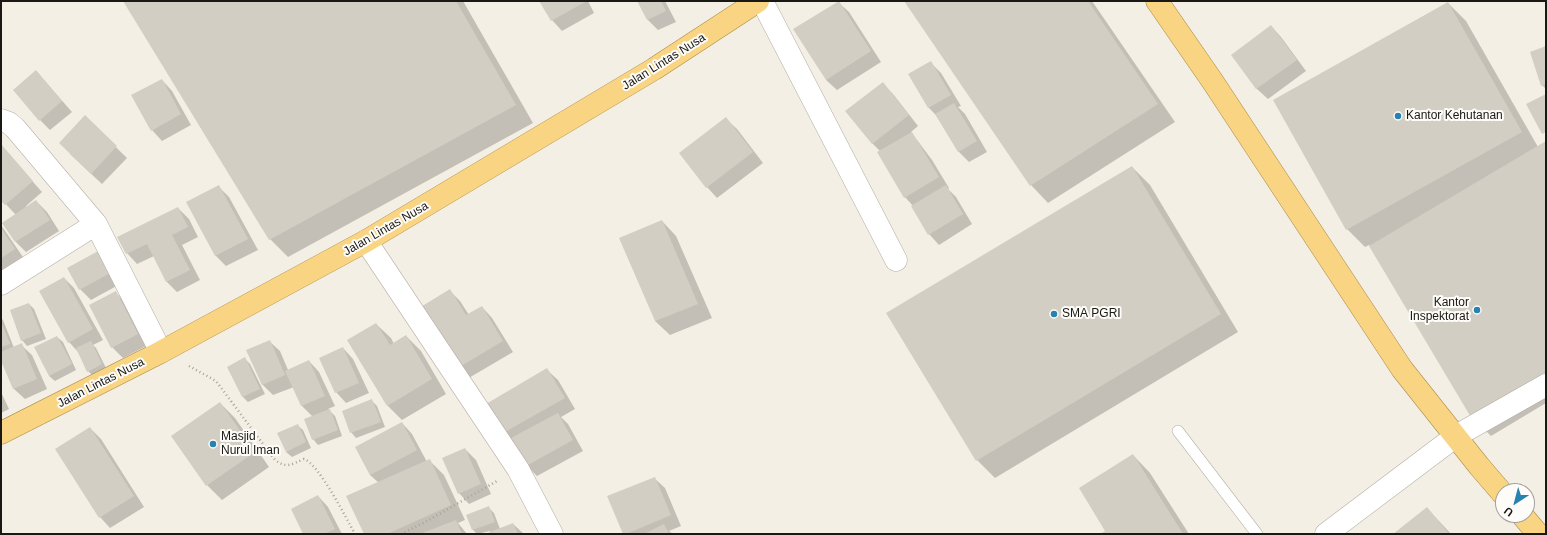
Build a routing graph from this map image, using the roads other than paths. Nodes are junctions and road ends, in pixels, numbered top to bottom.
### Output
1 (758, 1) edge
2 (762, 1) edge
3 (1157, 1) edge
4 (1, 120) edge
5 (96, 224) junction
6 (366, 241) junction
7 (896, 260) dead end
8 (1, 284) edge
9 (161, 352) junction
10 (1546, 385) edge
11 (1178, 431) dead end
12 (1, 433) edge
13 (1456, 436) junction
14 (1495, 484) edge
15 (1529, 523) edge
16 (552, 534) edge
17 (1257, 534) edge
18 (1326, 534) edge
19 (1538, 534) edge

1 - 6 highway, Jalan Lintas Nusa
2 - 7 street
3 - 13 highway
4 - 5 street
5 - 8 street
5 - 9 street
6 - 9 highway, Jalan Lintas Nusa
6 - 16 street
9 - 12 highway, Jalan Lintas Nusa
10 - 13 street
11 - 17 lane
13 - 14 highway
13 - 18 street
15 - 19 highway

